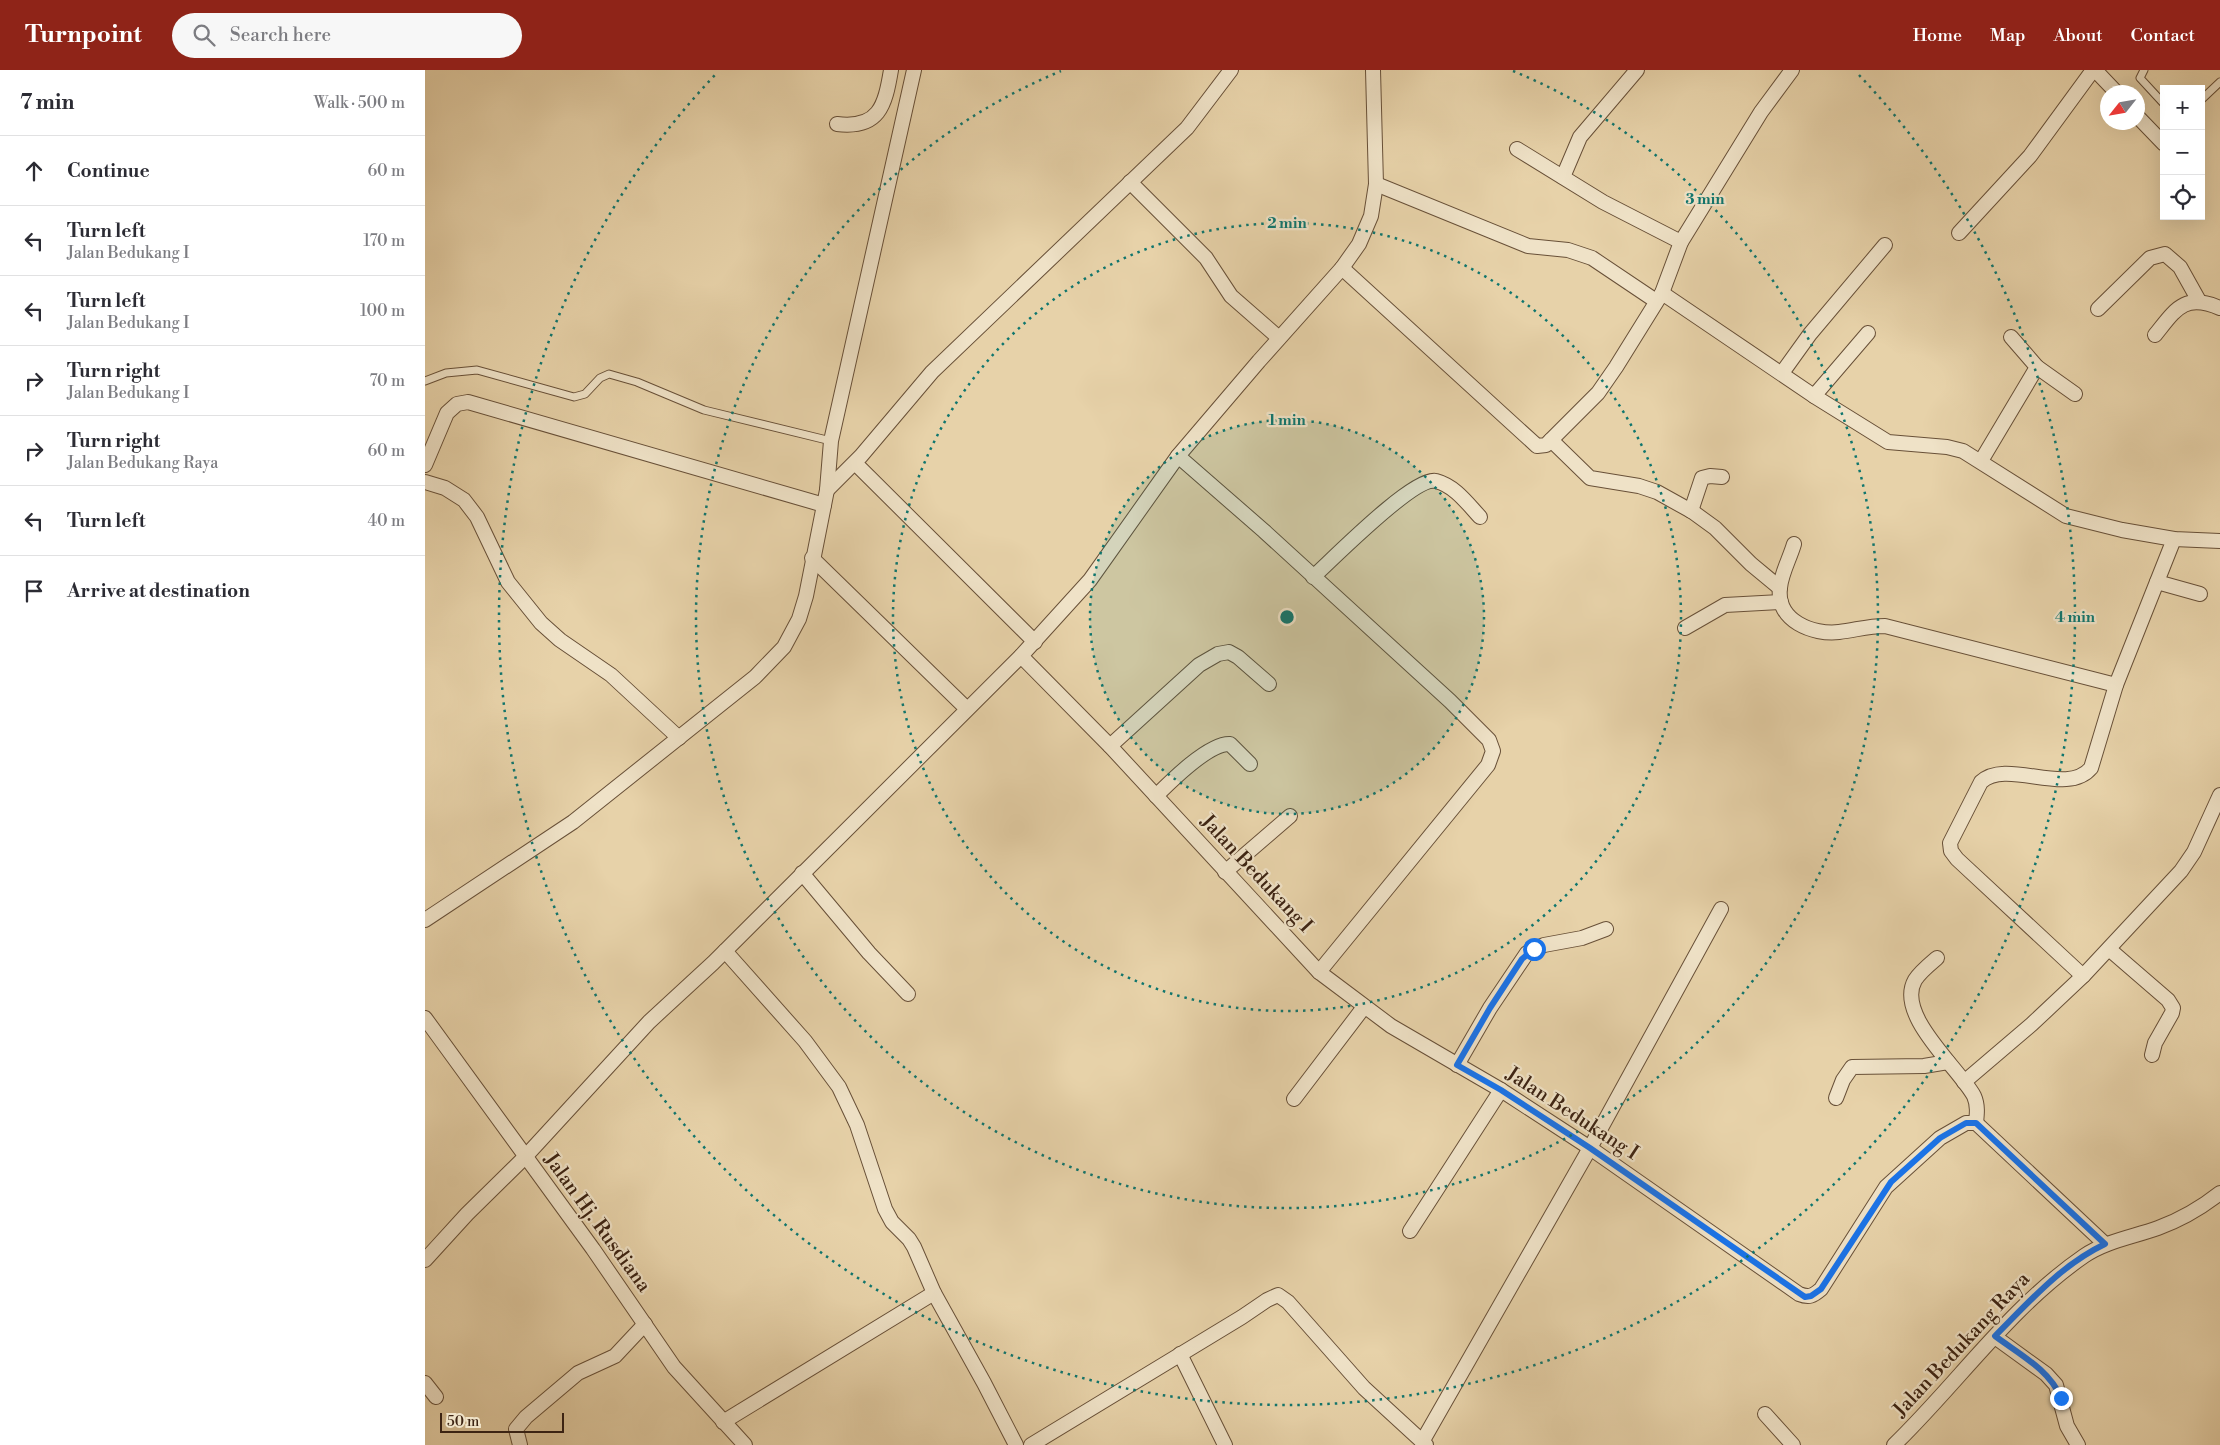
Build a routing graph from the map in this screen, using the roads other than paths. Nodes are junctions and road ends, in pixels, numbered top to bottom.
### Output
1 (891, 70) edge
2 (914, 70) edge
3 (1231, 70) edge
4 (1373, 70) edge
5 (1637, 70) edge
6 (1791, 70) edge
7 (2094, 70) edge
8 (2143, 70) edge
9 (2220, 82) edge
10 (2109, 85) edge
11 (2205, 96) edge
12 (2160, 100) edge
13 (837, 124) dead end
14 (2145, 124) edge
15 (2160, 140) edge
16 (1517, 149) dead end
17 (1563, 177) junction
18 (1130, 182) junction
19 (1376, 184) junction
20 (1959, 233) dead end
21 (1681, 242) junction
22 (1885, 245) dead end
23 (1342, 268) junction
24 (1659, 297) junction
25 (2199, 301) junction
26 (2220, 308) edge
27 (2097, 309) dead end
28 (1868, 334) dead end
29 (2155, 335) dead end
30 (2011, 337) dead end
31 (1279, 338) junction
32 (2037, 367) junction
33 (1782, 373) junction
34 (425, 381) edge
35 (2075, 394) dead end
36 (1814, 396) junction
37 (1551, 440) junction
38 (831, 441) junction
39 (1178, 456) junction
40 (1981, 461) junction
41 (855, 463) junction
42 (425, 466) edge
43 (1722, 478) dead end
44 (425, 482) edge
45 (827, 490) junction
46 (824, 505) junction
47 (1691, 511) junction
48 (1480, 517) dead end
49 (2175, 540) junction
50 (2220, 541) edge
51 (1794, 544) dead end
52 (812, 558) junction
53 (1313, 578) junction
54 (2157, 582) junction
55 (2200, 594) dead end
56 (1780, 595) junction
57 (1685, 628) dead end
58 (1035, 642) junction
59 (1021, 656) junction
60 (1269, 684) dead end
61 (2115, 685) junction
62 (967, 709) junction
63 (679, 738) junction
64 (1110, 746) junction
65 (1250, 764) dead end
66 (2220, 795) edge
67 (1156, 796) junction
68 (1290, 816) dead end
69 (1225, 872) junction
70 (802, 873) junction
71 (1721, 909) dead end
72 (425, 920) edge
73 (1606, 929) dead end
74 (2109, 948) junction
75 (725, 951) junction
76 (1937, 958) dead end
77 (1319, 972) junction
78 (2083, 976) junction
79 (908, 994) dead end
80 (1364, 1007) junction
81 (425, 1018) edge
82 (2152, 1055) dead end
83 (1948, 1062) junction
84 (1457, 1065) junction
85 (1964, 1082) junction
86 (1501, 1090) junction
87 (1837, 1098) dead end
88 (1294, 1099) dead end
89 (1976, 1123) junction
90 (1590, 1148) junction
91 (525, 1157) junction
92 (2220, 1193) edge
93 (1409, 1231) dead end
94 (2105, 1244) junction
95 (425, 1260) edge
96 (934, 1293) junction
97 (645, 1324) junction
98 (1995, 1336) junction
99 (1180, 1354) junction
100 (425, 1384) edge
101 (436, 1397) dead end
102 (1765, 1414) dead end
103 (723, 1422) junction
104 (1036, 1444) edge
105 (1424, 1444) edge
106 (520, 1445) edge
107 (745, 1445) edge
108 (1016, 1445) edge
109 (1225, 1445) edge
110 (1793, 1445) edge
111 (1894, 1445) edge
112 (2078, 1445) edge

1 - 13 street
2 - 38 street
3 - 18 street
4 - 19 street
5 - 17 street
6 - 21 street
7 - 10 street
7 - 20 street
8 - 12 lane
9 - 11 lane
14 - 15 street
16 - 17 street
17 - 21 street
18 - 31 street
18 - 41 street
19 - 23 street
19 - 24 street
21 - 24 street
22 - 33 street
23 - 31 street
23 - 37 street
24 - 33 street
24 - 37 street
25 - 26 street
25 - 27 street
25 - 29 street
28 - 36 street
30 - 32 street
31 - 39 street
32 - 35 street
32 - 40 street
33 - 36 street
34 - 38 lane
36 - 40 street
37 - 47 street
38 - 45 street
39 - 53 street
39 - 58 street
40 - 49 street
41 - 45 street
41 - 58 street
42 - 46 street
43 - 47 street
44 - 63 street
45 - 46 street
46 - 52 street
47 - 56 street
48 - 53 street
49 - 50 street
49 - 54 street
51 - 56 street
52 - 62 street
52 - 63 street
53 - 77 street
54 - 55 street
54 - 61 street
56 - 57 street
56 - 61 street
58 - 59 street
59 - 62 street
59 - 64 street, Jalan Bedukang I
60 - 64 street
61 - 78 street
62 - 70 street
63 - 72 street
64 - 67 street, Jalan Bedukang I
65 - 67 street
66 - 74 street
67 - 69 street, Jalan Bedukang I
68 - 69 street
69 - 77 street, Jalan Bedukang I
70 - 75 street
70 - 79 street
71 - 90 street
73 - 84 street
74 - 78 street
74 - 82 street
75 - 91 street
75 - 96 street
76 - 83 street
77 - 80 street, Jalan Bedukang I
78 - 85 street
80 - 84 street, Jalan Bedukang I
80 - 88 street
81 - 91 street, Jalan Hj. Rusdiana
83 - 85 street
83 - 87 street
84 - 86 street, Jalan Bedukang I
85 - 89 street
86 - 90 street, Jalan Bedukang I
86 - 93 street
89 - 90 street, Jalan Bedukang I
89 - 94 street
90 - 105 street
91 - 95 street
91 - 97 street, Jalan Hj. Rusdiana
92 - 94 street, Jalan Bedukang Raya
94 - 98 street, Jalan Bedukang Raya
96 - 103 street
96 - 108 street
97 - 103 street, Jalan Hj. Rusdiana
97 - 106 street
98 - 111 street, Jalan Bedukang Raya
98 - 112 street
99 - 104 street
99 - 105 street
99 - 109 street
100 - 101 street
102 - 110 street
103 - 107 street, Jalan Hj. Rusdiana

